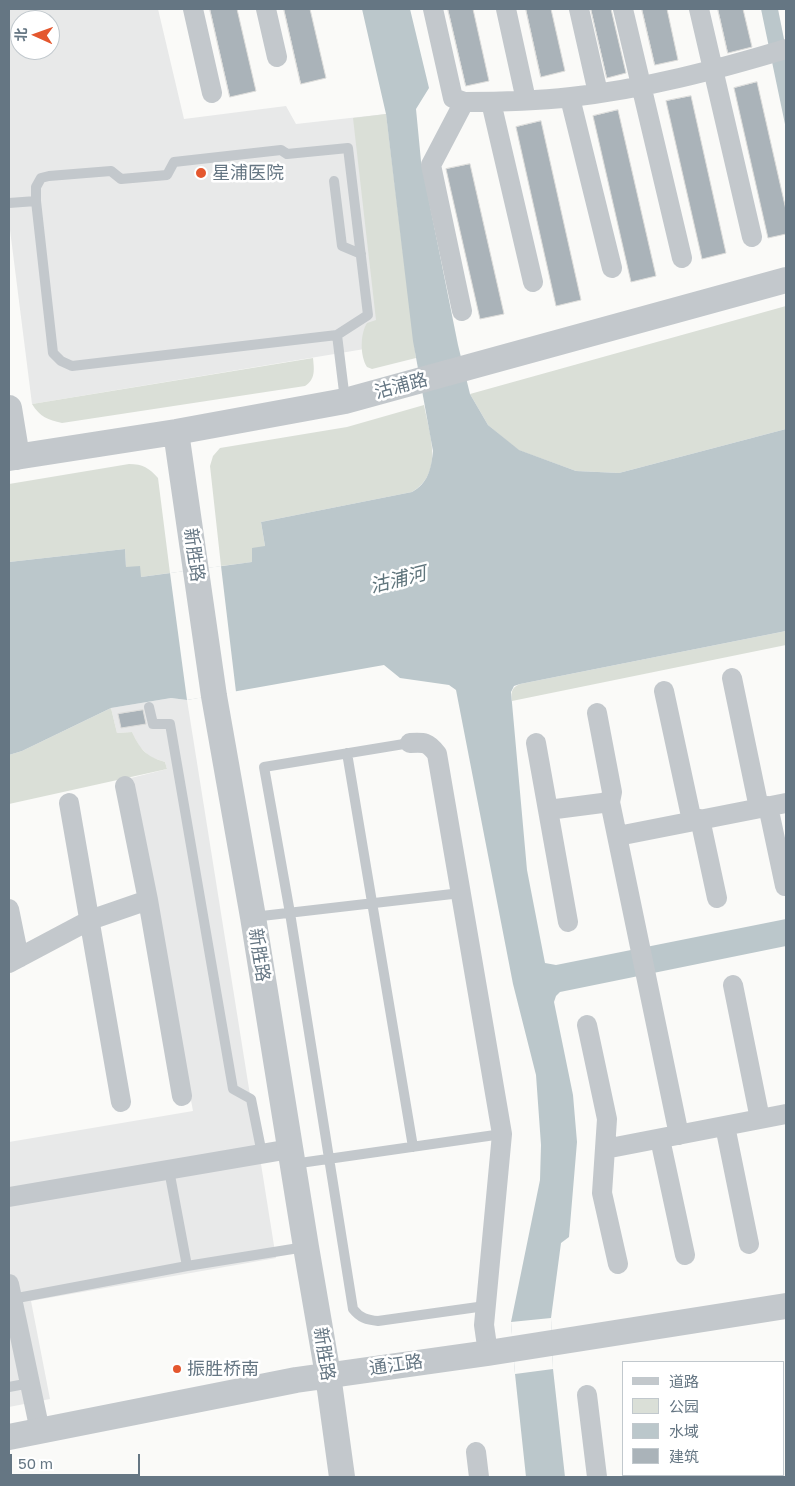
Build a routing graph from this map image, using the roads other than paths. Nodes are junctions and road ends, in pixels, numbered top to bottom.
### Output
1 (192, 9) edge
2 (266, 9) edge
3 (433, 9) edge
4 (506, 9) edge
5 (579, 9) edge
6 (623, 9) edge
7 (698, 9) edge
8 (786, 49) edge
9 (277, 57) dead end
10 (712, 71) junction
11 (642, 86) junction
12 (212, 93) dead end
13 (598, 93) junction
14 (570, 98) junction
15 (526, 100) junction
16 (464, 102) junction
17 (491, 102) junction
18 (334, 181) dead end
19 (36, 201) junction
20 (9, 204) edge
21 (752, 237) dead end
22 (361, 254) junction
23 (682, 258) dead end
24 (612, 268) dead end
25 (786, 280) edge
26 (533, 282) dead end
27 (462, 311) dead end
28 (337, 335) junction
29 (346, 401) junction
30 (9, 408) edge
31 (176, 432) junction
32 (13, 458) edge
33 (732, 678) dead end
34 (664, 691) dead end
35 (149, 706) dead end
36 (597, 714) dead end
37 (410, 743) joint
38 (536, 743) dead end
39 (347, 753) junction
40 (125, 786) dead end
41 (610, 802) junction
42 (69, 803) dead end
43 (771, 805) edge
44 (548, 810) junction
45 (696, 820) junction
46 (618, 836) junction
47 (785, 886) edge
48 (461, 892) junction
49 (717, 898) dead end
50 (148, 900) junction
51 (372, 903) junction
52 (9, 909) edge
53 (290, 913) junction
54 (253, 917) junction
55 (90, 920) junction
56 (568, 922) dead end
57 (14, 961) edge
58 (733, 985) dead end
59 (587, 1025) dead end
60 (182, 1096) dead end
61 (121, 1102) dead end
62 (786, 1114) edge
63 (760, 1119) junction
64 (725, 1126) junction
65 (502, 1134) junction
66 (669, 1137) junction
67 (413, 1147) junction
68 (605, 1149) junction
69 (262, 1154) junction
70 (291, 1157) junction
71 (329, 1159) junction
72 (169, 1170) junction
73 (9, 1197) edge
74 (749, 1244) dead end
75 (306, 1247) junction
76 (684, 1254) dead end
77 (618, 1264) dead end
78 (186, 1266) junction
79 (10, 1292) edge
80 (485, 1306) junction
81 (786, 1306) edge
82 (488, 1353) junction
83 (328, 1375) junction
84 (30, 1383) junction
85 (9, 1387) edge
86 (587, 1395) dead end
87 (40, 1431) junction
88 (9, 1437) edge
89 (476, 1452) dead end
90 (342, 1477) edge
91 (479, 1477) edge
92 (597, 1477) edge

1 - 12 street
2 - 9 street
3 - 16 street
4 - 15 street
5 - 13 street
6 - 11 street
7 - 10 street
8 - 10 street
10 - 11 street
10 - 21 street
11 - 13 street
11 - 23 street
13 - 14 street
14 - 15 street
14 - 24 street
15 - 17 street
16 - 17 street
16 - 27 street
17 - 26 street
18 - 22 lane
19 - 20 lane
19 - 22 lane
19 - 28 lane
22 - 28 lane
25 - 29 street, 沽浦路
28 - 29 lane
29 - 31 street, 沽浦路
30 - 32 street
31 - 32 street, 沽浦路
31 - 54 street, 新胜路
33 - 43 street
34 - 45 street
35 - 69 lane
36 - 41 street
37 - 39 lane
37 - 48 street
38 - 44 street
39 - 51 lane
39 - 53 lane
40 - 50 street
41 - 44 street
41 - 46 street
42 - 55 street
43 - 45 street
43 - 47 street
44 - 56 street
45 - 46 street
45 - 49 street
46 - 66 street
48 - 51 lane
48 - 65 street
50 - 55 street
50 - 60 street
51 - 53 lane
51 - 67 lane
52 - 57 street
53 - 54 lane
53 - 71 lane
54 - 70 street, 新胜路
55 - 57 street
55 - 61 street
58 - 63 street
59 - 68 street
62 - 63 street
63 - 64 street
64 - 66 street
64 - 74 street
65 - 67 lane
65 - 80 street
66 - 68 street
66 - 76 street
67 - 71 lane
68 - 77 street
69 - 70 street
69 - 72 street
70 - 71 lane
70 - 75 street, 新胜路
71 - 80 lane
72 - 73 street
72 - 78 lane
75 - 78 lane
75 - 83 street, 新胜路
78 - 79 lane
79 - 84 street
80 - 82 street
81 - 82 street, 通江路
82 - 83 street, 通江路
83 - 87 street, 通江路
83 - 90 street, 新胜路
84 - 85 lane
84 - 87 street
86 - 92 street
87 - 88 street, 通江路
89 - 91 street

